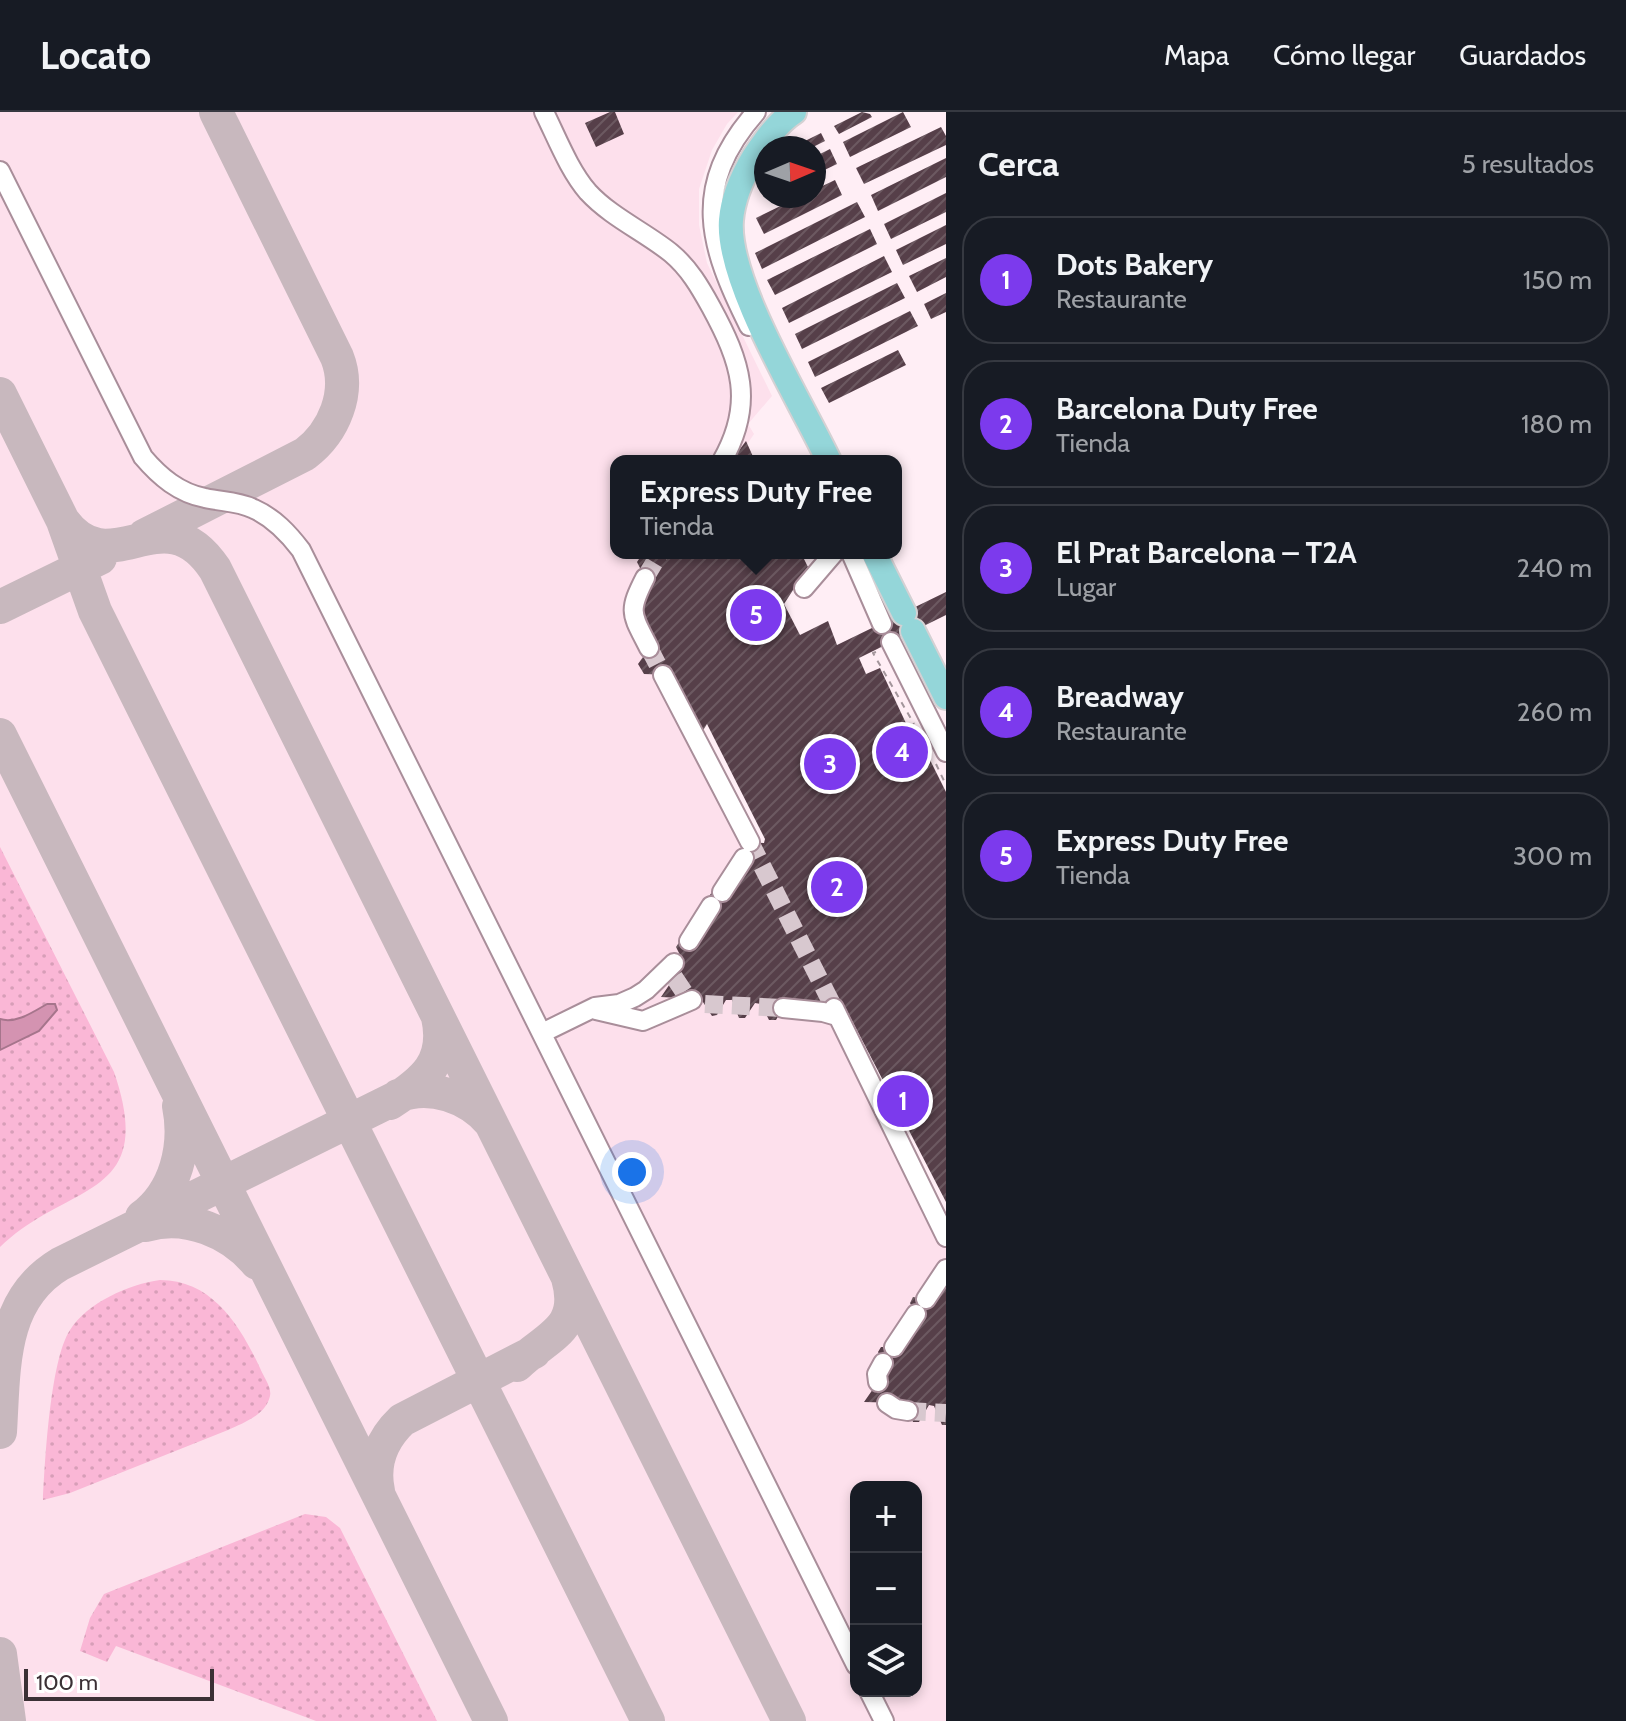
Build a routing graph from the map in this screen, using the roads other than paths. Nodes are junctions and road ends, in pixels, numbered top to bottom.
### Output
1 (544, 112) edge
2 (756, 112) edge
3 (794, 112) edge
4 (0, 171) edge
5 (725, 455) edge
6 (815, 455) edge
7 (826, 455) edge
8 (829, 559) edge
9 (855, 559) edge
10 (876, 559) edge
11 (645, 578) tunnel mouth
12 (804, 588) dead end
13 (897, 628) junction
14 (649, 648) tunnel mouth
15 (663, 675) tunnel mouth
16 (946, 697) edge
17 (946, 752) edge
18 (695, 1001) tunnel mouth
19 (783, 1008) tunnel mouth
20 (585, 1012) junction
21 (542, 1033) junction
22 (946, 1237) edge
23 (946, 1269) edge
24 (878, 1382) dead end
25 (887, 1403) dead end
26 (908, 1411) tunnel mouth
27 (850, 1653) edge
28 (872, 1697) edge
29 (884, 1721) edge

1 - 5 lane
2 - 6 lane
3 - 7 main road
4 - 21 lane
8 - 12 lane
9 - 13 lane
10 - 13 main road
11 - 14 lane
13 - 16 main road
13 - 17 lane
15 - 20 lane
18 - 20 lane
19 - 22 lane
20 - 21 lane
21 - 27 lane
23 - 24 lane
25 - 26 lane
28 - 29 lane

